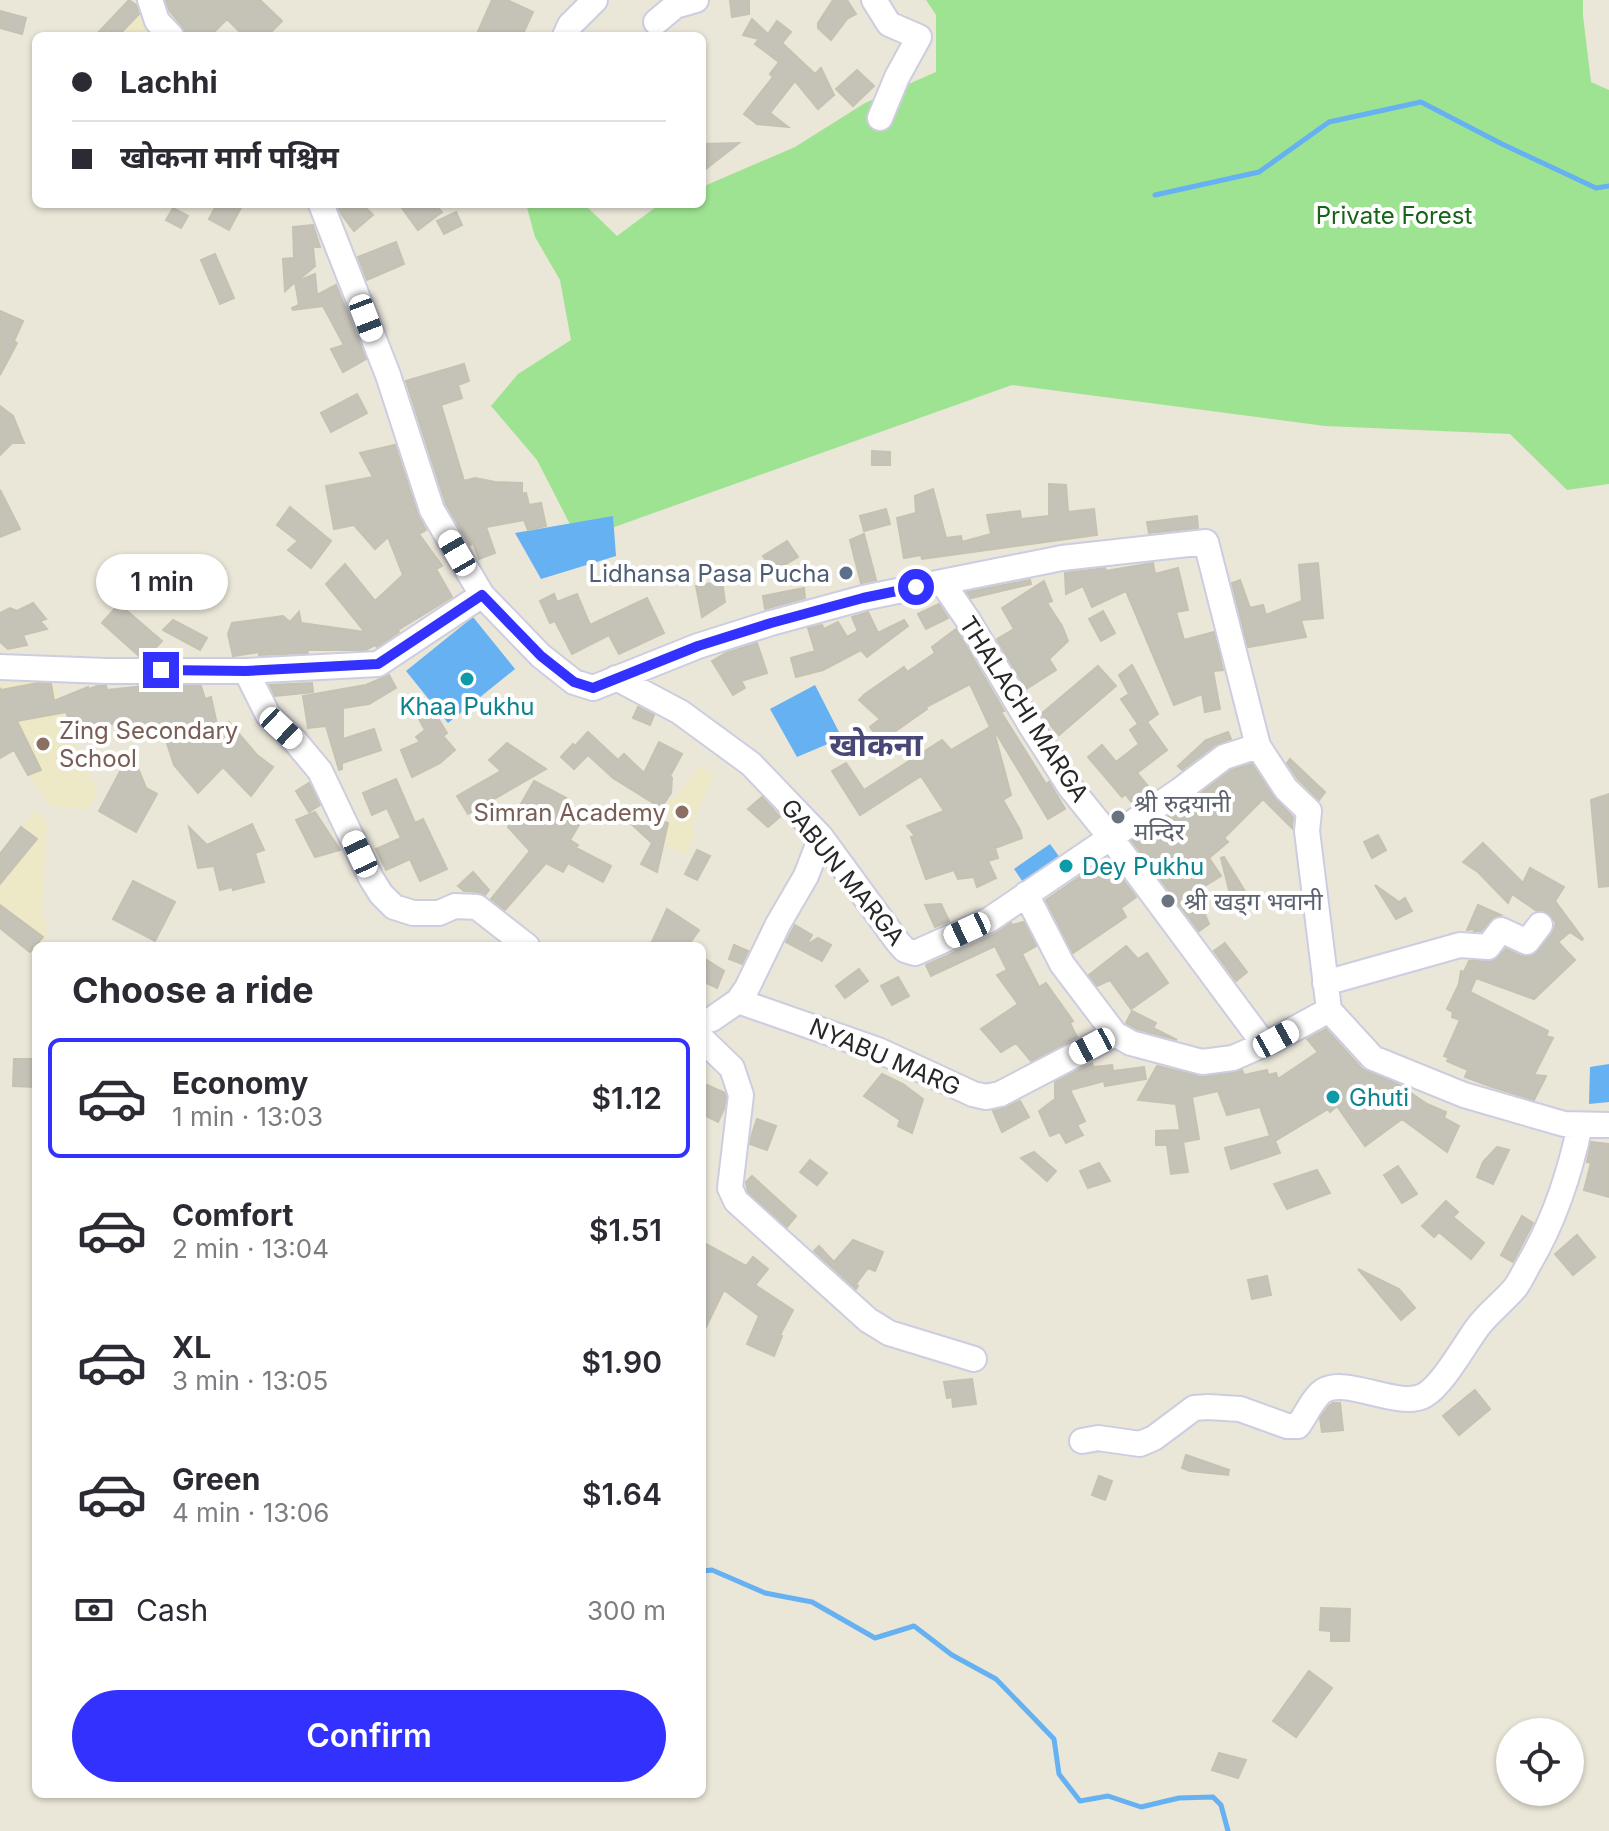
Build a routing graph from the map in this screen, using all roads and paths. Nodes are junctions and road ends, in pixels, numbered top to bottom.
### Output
1 (150, 0) edge
2 (595, 0) edge
3 (696, 0) edge
4 (874, 0) edge
5 (656, 22) dead end
6 (167, 32) edge
7 (567, 32) edge
8 (880, 118) dead end
9 (323, 208) edge
10 (942, 582) junction
11 (482, 595) junction
12 (0, 667) edge
13 (246, 671) junction
14 (616, 678) junction
15 (1258, 746) junction
16 (821, 837) junction
17 (1111, 838) junction
18 (1026, 894) junction
19 (1540, 925) dead end
20 (522, 942) edge
21 (1325, 983) junction
22 (738, 1001) junction
23 (1329, 1010) junction
24 (706, 1021) edge
25 (1115, 1034) junction
26 (706, 1043) edge
27 (1264, 1044) junction
28 (1580, 1125) junction
29 (1609, 1125) edge
30 (974, 1359) dead end
31 (1082, 1441) dead end

1 - 6 street
2 - 7 street
3 - 5 street
4 - 8 street
9 - 11 street
10 - 14 street
10 - 15 street
10 - 17 street, THALACHI MARGA
11 - 13 street
11 - 14 street
12 - 13 street
13 - 20 street
14 - 16 street, GABUN MARGA
15 - 17 street
15 - 21 street
16 - 18 street, GABUN MARGA
16 - 22 street
17 - 18 street
17 - 27 street, THALACHI MARGA
18 - 25 street
19 - 21 street
21 - 23 street
22 - 24 street
22 - 25 street, NYABU MARG
23 - 27 street
23 - 28 street
25 - 27 street
26 - 30 street
28 - 29 street
28 - 31 street

